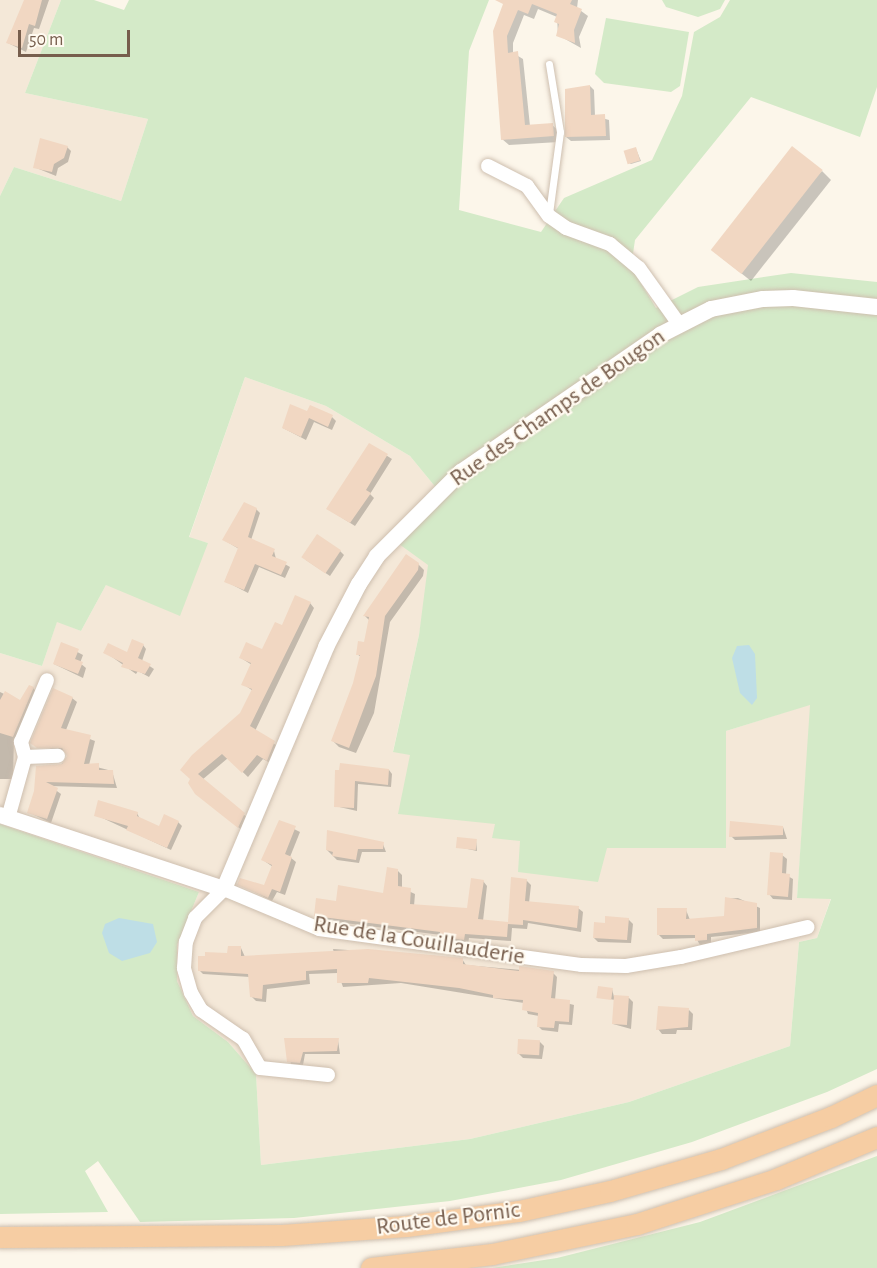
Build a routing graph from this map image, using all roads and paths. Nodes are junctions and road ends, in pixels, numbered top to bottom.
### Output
1 (549, 64) dead end
2 (488, 166) dead end
3 (549, 216) junction
4 (877, 307) edge
5 (679, 324) junction
6 (46, 680) dead end
7 (58, 756) dead end
8 (25, 757) junction
9 (4, 816) edge
10 (224, 889) junction
11 (808, 927) dead end
12 (328, 1075) dead end
13 (877, 1095) edge
14 (877, 1137) edge
15 (0, 1237) edge
16 (371, 1268) edge

1 - 3 lane
2 - 3 street
3 - 5 street
4 - 5 street, Rue des Champs de Bougon
5 - 10 street, Rue des Champs de Bougon
6 - 8 street, Rue de la Couillauderie
7 - 8 street
8 - 9 street, Rue de la Couillauderie
9 - 10 street, Rue de la Couillauderie
10 - 11 street, Rue de la Couillauderie
10 - 12 street
13 - 15 highway, Route de Pornic
14 - 16 highway, Route de Pornic

